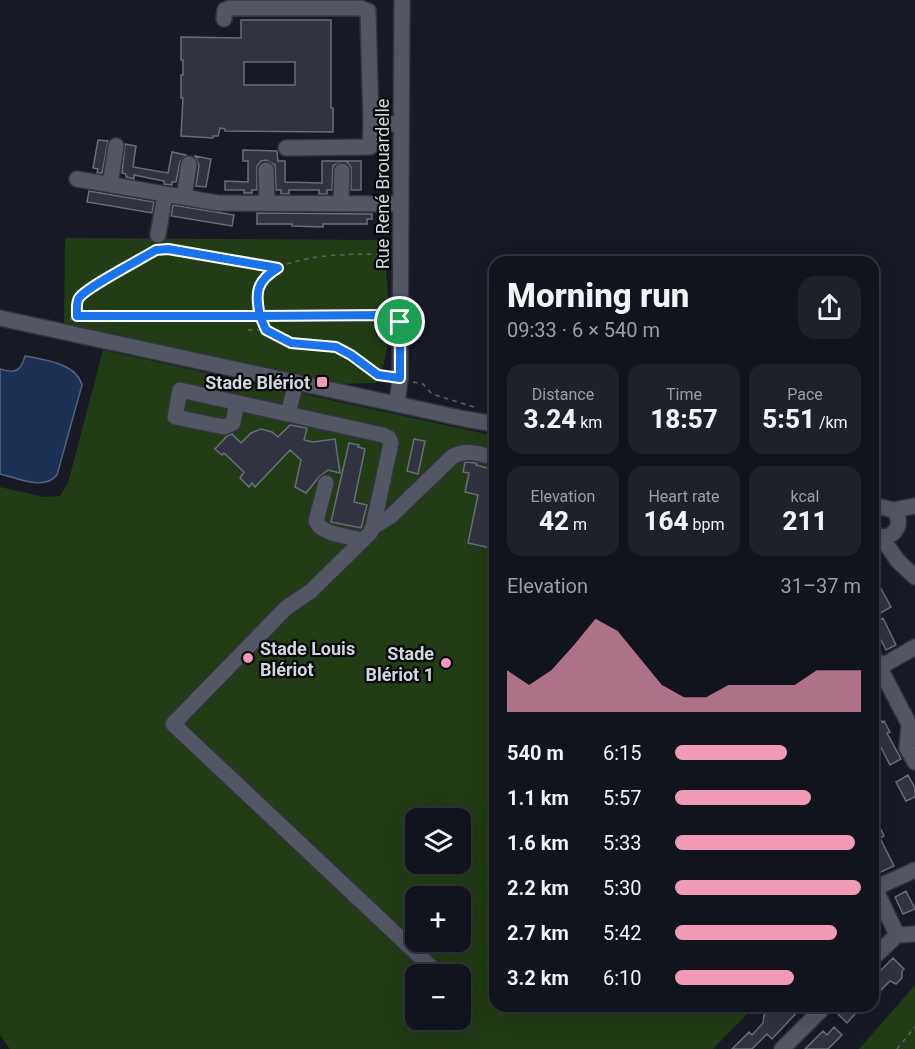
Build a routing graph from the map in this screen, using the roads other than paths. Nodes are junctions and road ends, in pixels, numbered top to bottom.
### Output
1 (402, 0) edge
2 (224, 19) dead end
3 (371, 124) junction
4 (401, 124) junction
5 (116, 146) dead end
6 (286, 148) dead end
7 (189, 164) dead end
8 (267, 170) dead end
9 (342, 171) dead end
10 (77, 179) dead end
11 (110, 184) junction
12 (165, 194) junction
13 (184, 197) junction
14 (267, 203) junction
15 (341, 203) junction
16 (401, 204) junction
17 (158, 235) dead end
18 (0, 318) edge
19 (296, 382) junction
20 (237, 403) dead end
21 (396, 404) junction
22 (288, 414) junction
23 (489, 423) edge
24 (489, 456) edge
25 (326, 483) dead end
26 (915, 506) edge
27 (879, 508) edge
28 (915, 513) edge
29 (896, 521) junction
30 (373, 526) junction
31 (879, 535) edge
32 (879, 537) edge
33 (363, 540) junction
34 (912, 573) edge
35 (915, 647) edge
36 (879, 663) edge
37 (879, 672) edge
38 (912, 726) edge
39 (915, 762) edge
40 (915, 870) edge
41 (879, 884) edge
42 (879, 897) edge
43 (915, 934) edge
44 (897, 935) junction
45 (879, 952) edge
46 (428, 964) edge
47 (819, 1012) edge
48 (783, 1049) edge

1 - 4 street, Rue René Brouardelle
2 - 3 street
3 - 4 street
3 - 6 street
4 - 16 street, Rue René Brouardelle
5 - 11 street
7 - 13 street
8 - 14 street
9 - 15 street
10 - 11 street
11 - 12 street
12 - 13 street
12 - 17 street
13 - 14 street
14 - 15 street
15 - 16 street
16 - 21 street, Rue René Brouardelle
18 - 19 street
19 - 21 street
19 - 22 street
20 - 22 street
21 - 23 street
22 - 30 street
24 - 30 street
25 - 33 street
26 - 29 street
27 - 29 street
28 - 29 street
29 - 31 street
29 - 34 street
30 - 33 street
32 - 34 street
33 - 46 street
35 - 36 street
37 - 38 street
38 - 39 street
40 - 41 street
42 - 44 street
43 - 44 street
44 - 45 street
47 - 48 street

